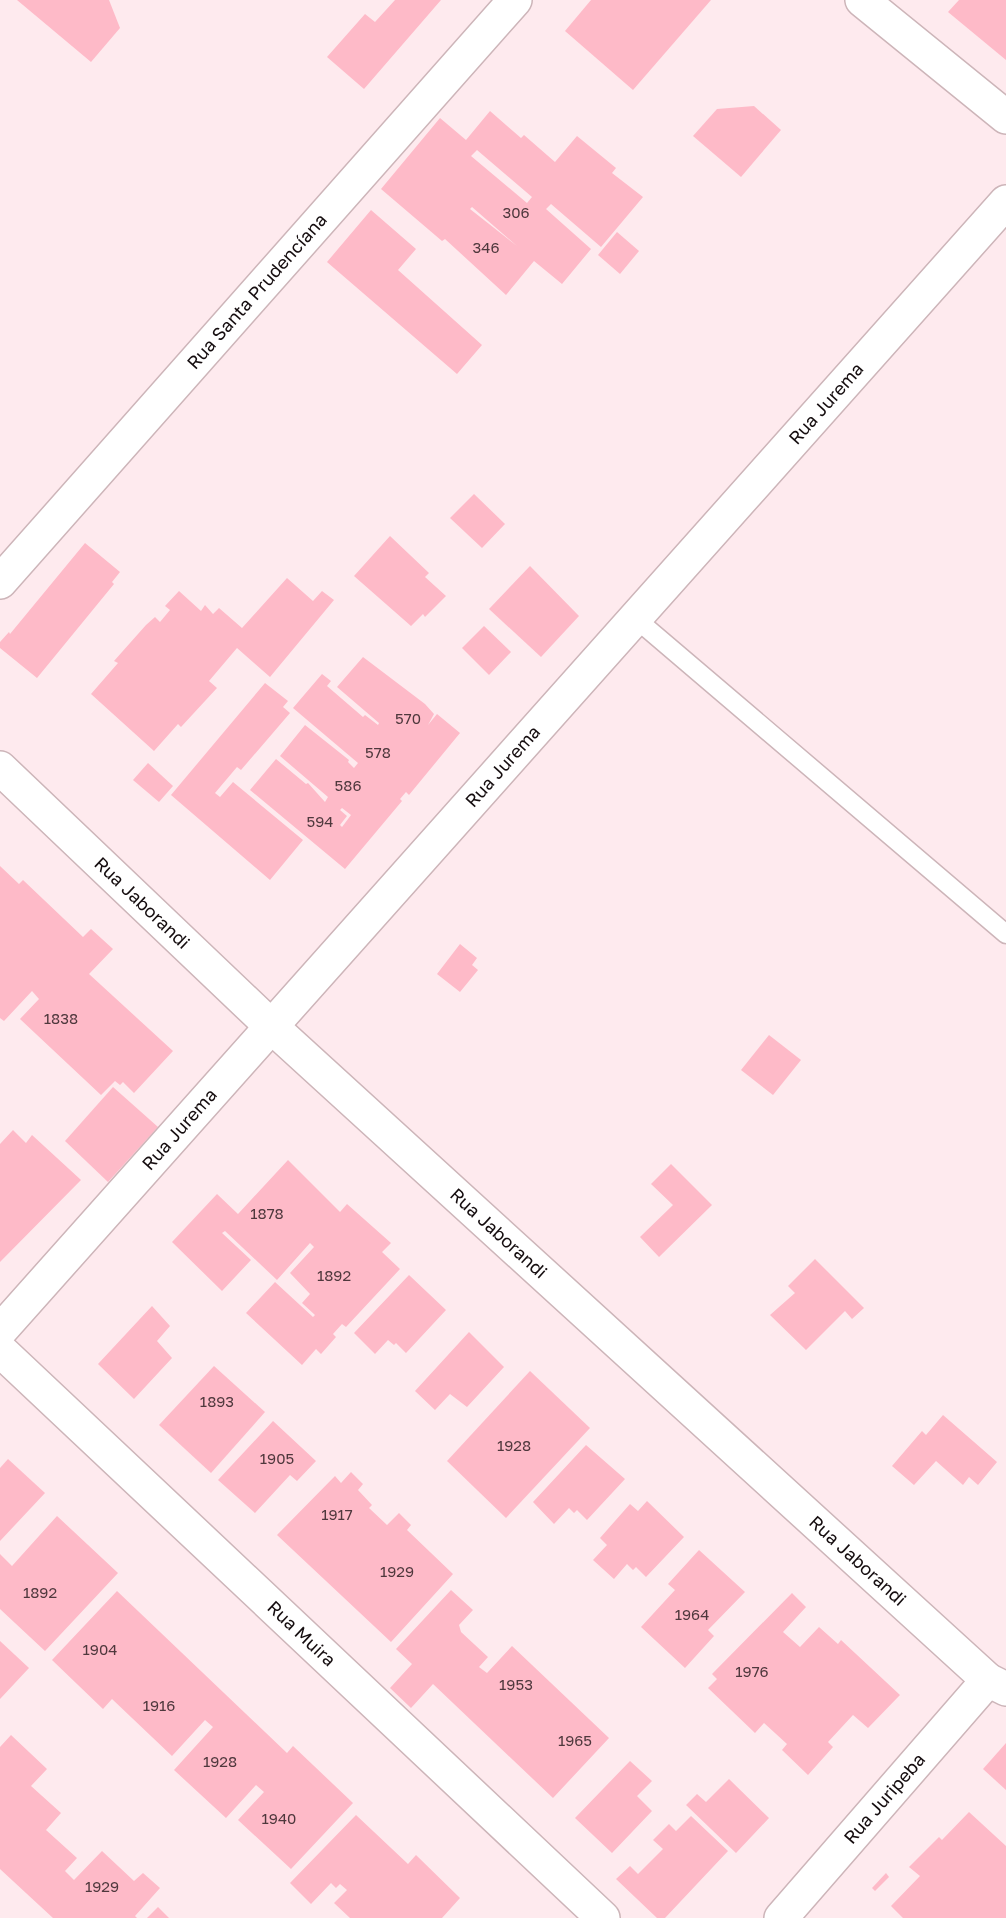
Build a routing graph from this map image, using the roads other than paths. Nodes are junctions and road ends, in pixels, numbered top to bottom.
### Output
1 (515, 0) edge
2 (862, 0) edge
3 (1006, 117) edge
4 (1006, 202) edge
5 (0, 582) edge
6 (635, 618) junction
7 (0, 768) edge
8 (1006, 934) edge
9 (272, 1027) junction
10 (0, 1331) edge
11 (0, 1350) edge
12 (997, 1684) edge
13 (603, 1918) edge
14 (781, 1918) edge

1 - 5 street, Rua Santa Prudencíana
2 - 3 street
4 - 6 street, Rua Jurema
6 - 8 lane
6 - 9 street, Rua Jurema
7 - 9 street, Rua Jaborandi
9 - 10 street, Rua Jurema
9 - 12 street, Rua Jaborandi
11 - 13 street, Rua Muira
12 - 14 street, Rua Juripeba

